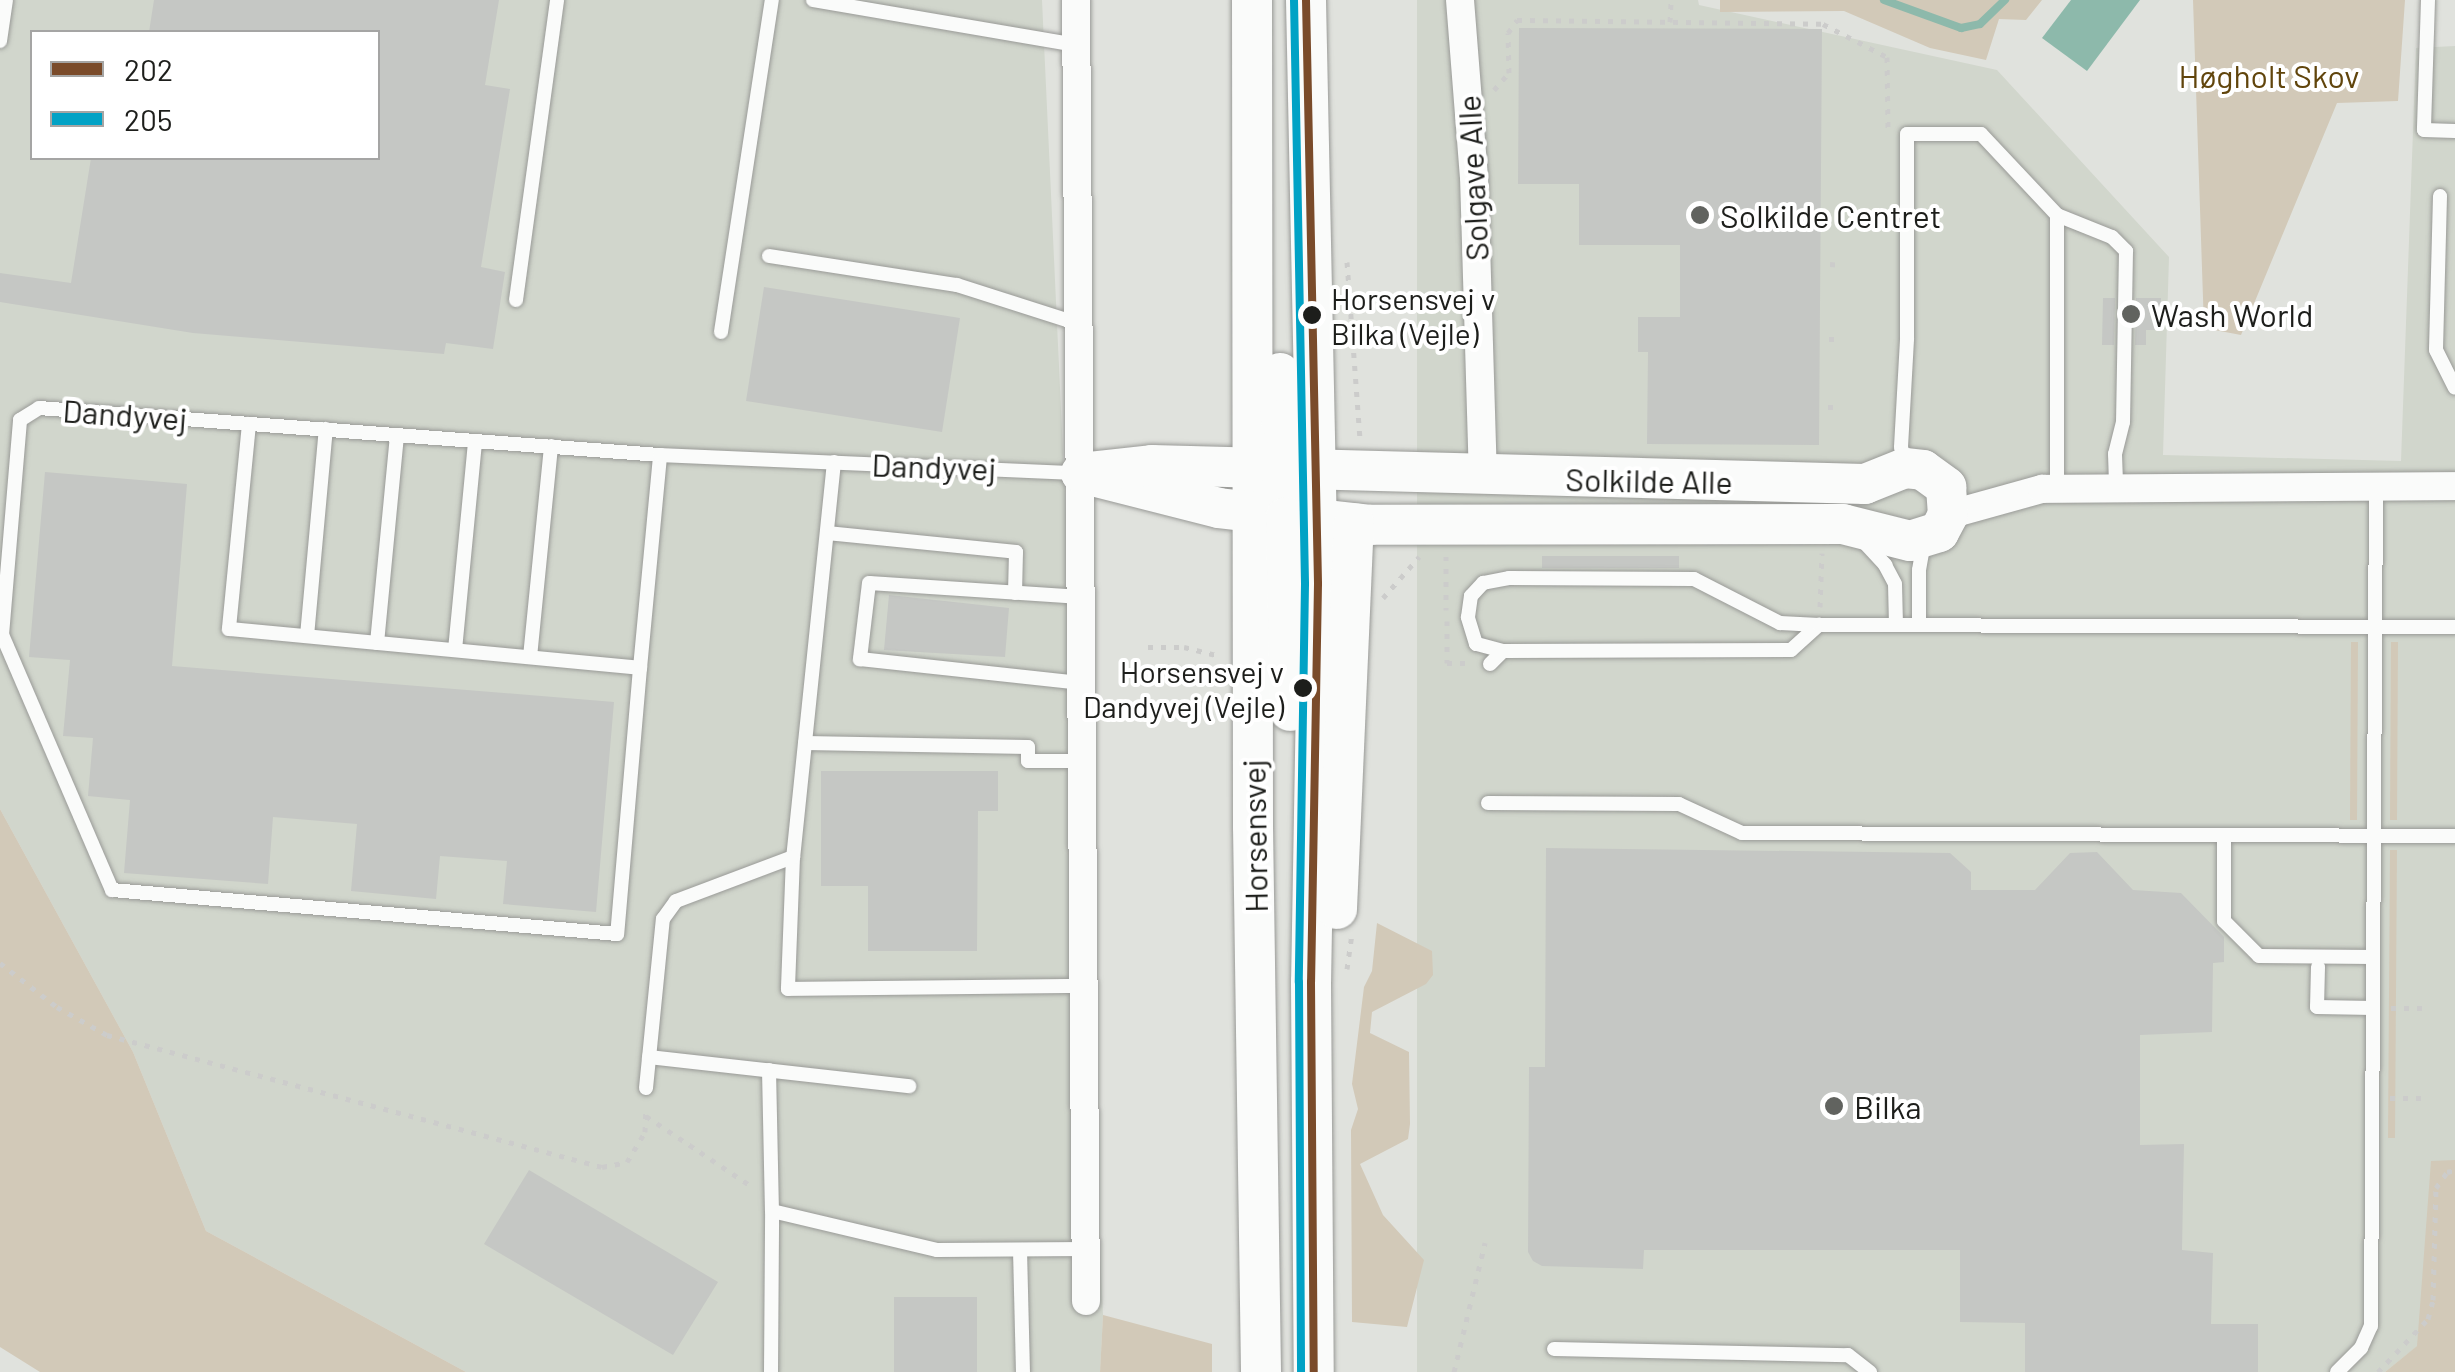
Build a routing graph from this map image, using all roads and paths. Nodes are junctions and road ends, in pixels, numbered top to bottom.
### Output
1 (6, 0) edge
2 (558, 0) edge
3 (772, 0) edge
4 (813, 0) edge
5 (1076, 0) edge
6 (1252, 0) edge
7 (1285, 0) edge
8 (1306, 0) edge
9 (1460, 0) edge
10 (1671, 0) edge
11 (2428, 0) edge
12 (1670, 22) junction
13 (0, 42) edge
14 (1076, 45) junction
15 (1307, 86) junction
16 (1487, 98) dead end
17 (2455, 130) edge
18 (1888, 132) dead end
19 (2440, 196) dead end
20 (2057, 215) junction
21 (769, 256) dead end
22 (1830, 264) dead end
23 (1841, 266) dead end
24 (516, 300) dead end
25 (1079, 324) junction
26 (721, 332) dead end
27 (1478, 334) junction
28 (1362, 335) dead end
29 (1838, 339) dead end
30 (1829, 340) dead end
31 (2455, 388) edge
32 (1828, 407) dead end
33 (1838, 408) dead end
34 (249, 424) junction
35 (326, 429) junction
36 (397, 435) junction
37 (476, 441) junction
38 (551, 446) junction
39 (660, 454) junction
40 (834, 462) junction
41 (1905, 468) junction
42 (1289, 469) junction
43 (1081, 473) junction
44 (1483, 477) junction
45 (2376, 484) junction
46 (2455, 486) edge
47 (2116, 488) junction
48 (2049, 489) junction
49 (1939, 514) junction
50 (1303, 519) junction
51 (827, 533) junction
52 (1437, 534) junction
53 (1833, 534) junction
54 (1014, 594) junction
55 (1082, 597) junction
56 (1380, 601) dead end
57 (1819, 625) junction
58 (1896, 625) junction
59 (1919, 625) junction
60 (2375, 627) junction
61 (2455, 627) edge
62 (306, 636) junction
63 (377, 643) junction
64 (1148, 647) dead end
65 (455, 650) junction
66 (1503, 651) junction
67 (530, 658) junction
68 (1227, 658) dead end
69 (1447, 663) dead end
70 (1490, 664) dead end
71 (640, 668) junction
72 (1082, 682) junction
73 (804, 743) junction
74 (1083, 761) junction
75 (1488, 803) dead end
76 (2224, 835) junction
77 (2374, 836) junction
78 (2455, 836) edge
79 (792, 857) junction
80 (2373, 957) junction
81 (0, 963) edge
82 (2318, 967) dead end
83 (1311, 982) junction
84 (1084, 986) junction
85 (2372, 1008) junction
86 (2428, 1008) dead end
87 (649, 1057) junction
88 (768, 1070) junction
89 (909, 1086) dead end
90 (646, 1088) joint
91 (2372, 1098) junction
92 (2428, 1098) dead end
93 (646, 1116) junction
94 (2455, 1170) edge
95 (772, 1211) junction
96 (1485, 1244) dead end
97 (1086, 1249) junction
98 (1020, 1250) junction
99 (1260, 1292) junction
100 (1086, 1301) dead end
101 (1554, 1349) dead end
102 (771, 1372) edge
103 (1023, 1372) edge
104 (1261, 1372) edge
105 (1281, 1372) edge
106 (1314, 1372) edge
107 (1454, 1372) edge
108 (1870, 1372) edge
109 (2337, 1372) edge
110 (2378, 1372) edge

1 - 13 lane
2 - 24 lane
3 - 26 lane
4 - 14 lane
5 - 14 street
6 - 42 main road, Horsensvej
7 - 15 main road
8 - 15 main road, Horsensvej
9 - 27 street, Solgave Alle
10 - 12 path
11 - 17 lane
12 - 16 path
12 - 18 path
14 - 25 street
15 - 42 main road, Horsensvej
19 - 31 lane
20 - 41 lane
20 - 47 lane
20 - 48 lane
21 - 25 lane
22 - 23 path
25 - 43 street
27 - 28 path
27 - 44 street, Solgave Alle
29 - 30 path
32 - 33 path
34 - 35 lane, Dandyvej
34 - 62 lane
34 - 71 lane, Dandyvej
35 - 36 lane, Dandyvej
35 - 62 lane
36 - 37 lane, Dandyvej
36 - 63 lane
37 - 38 lane, Dandyvej
37 - 65 lane
38 - 39 lane, Dandyvej
38 - 67 lane
39 - 40 lane, Dandyvej
39 - 71 lane
40 - 43 lane, Dandyvej
40 - 51 lane
41 - 44 main road, Solkilde Alle
41 - 49 main road
42 - 43 main road, Dandyvej
42 - 44 main road, Solkilde Alle
42 - 50 main road, Horsensvej
42 - 50 main road, Horsensvej
43 - 50 main road, Dandyvej
43 - 55 street
45 - 46 street, Solkilde Alle
45 - 47 street, Solkilde Alle
45 - 60 lane
47 - 48 street, Solkilde Alle
48 - 49 street, Solkilde Alle
49 - 53 main road, Solkilde Alle
49 - 59 lane
50 - 52 main road, Solkilde Alle
50 - 83 main road, Horsensvej
50 - 83 main road
50 - 99 main road, Horsensvej
51 - 54 lane
51 - 73 lane
52 - 53 main road, Solkilde Alle
52 - 56 path
52 - 69 path
53 - 57 path
53 - 58 lane
54 - 55 lane
54 - 72 lane
55 - 72 street
57 - 58 lane
57 - 66 lane
57 - 66 lane
58 - 59 lane
59 - 60 lane
60 - 61 lane
60 - 77 lane
62 - 63 lane
63 - 65 lane
64 - 68 path
65 - 67 lane
66 - 70 lane
67 - 71 lane
72 - 74 street
73 - 74 lane
73 - 79 lane
74 - 84 street
75 - 76 lane
76 - 77 lane
76 - 80 lane
77 - 78 lane
77 - 80 lane
79 - 84 lane
79 - 87 lane
80 - 85 lane
81 - 93 path
82 - 85 lane
83 - 106 main road, Horsensvej
84 - 97 street
85 - 86 path
85 - 91 lane
87 - 88 lane
87 - 90 lane
88 - 89 lane
88 - 95 lane
90 - 93 path
91 - 92 path
91 - 109 lane
93 - 95 path
94 - 110 path
95 - 98 lane
95 - 102 lane
96 - 107 path
97 - 98 lane
97 - 100 street
98 - 103 lane
99 - 104 main road, Horsensvej
99 - 105 main road
101 - 108 lane

